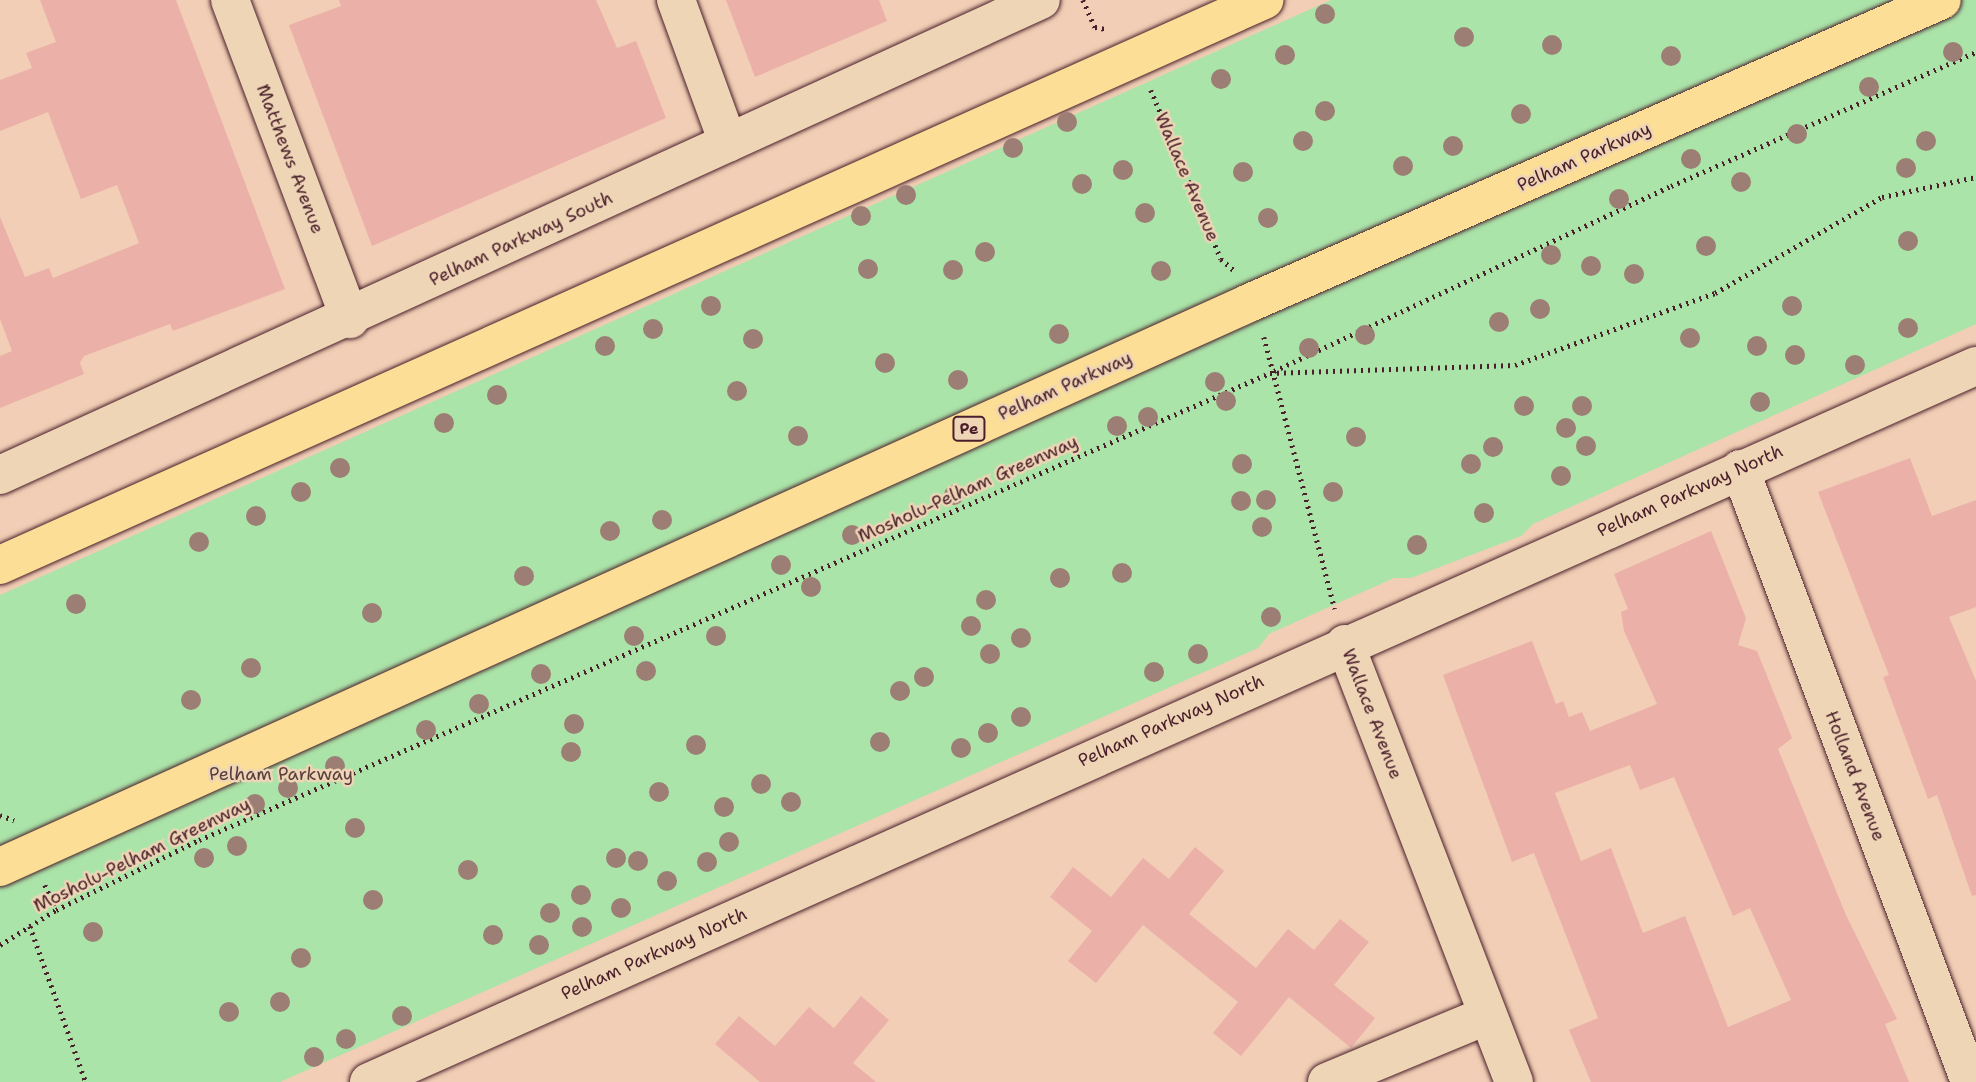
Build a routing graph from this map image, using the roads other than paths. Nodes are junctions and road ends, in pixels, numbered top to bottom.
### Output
1 (229, 0) edge
2 (676, 0) edge
3 (1041, 0) edge
4 (1264, 0) edge
5 (1942, 0) edge
6 (728, 143) junction
7 (349, 319) junction
8 (1976, 366) edge
9 (1740, 469) junction
10 (0, 475) edge
11 (0, 565) edge
12 (1345, 644) junction
13 (0, 867) edge
14 (1488, 1015) junction
15 (369, 1082) edge
16 (1327, 1082) edge
17 (1514, 1082) edge
18 (1970, 1082) edge

1 - 7 street, Matthews Avenue
2 - 6 street
3 - 6 street, Pelham Parkway South
4 - 11 main road
5 - 13 main road, Pelham Parkway / Pe
6 - 7 street, Pelham Parkway South
7 - 10 street, Pelham Parkway South
8 - 9 street, Pelham Parkway North
9 - 12 street, Pelham Parkway North
9 - 18 street, Holland Avenue
12 - 14 street, Wallace Avenue
12 - 15 street, Pelham Parkway North
14 - 16 street
14 - 17 street, Wallace Avenue

